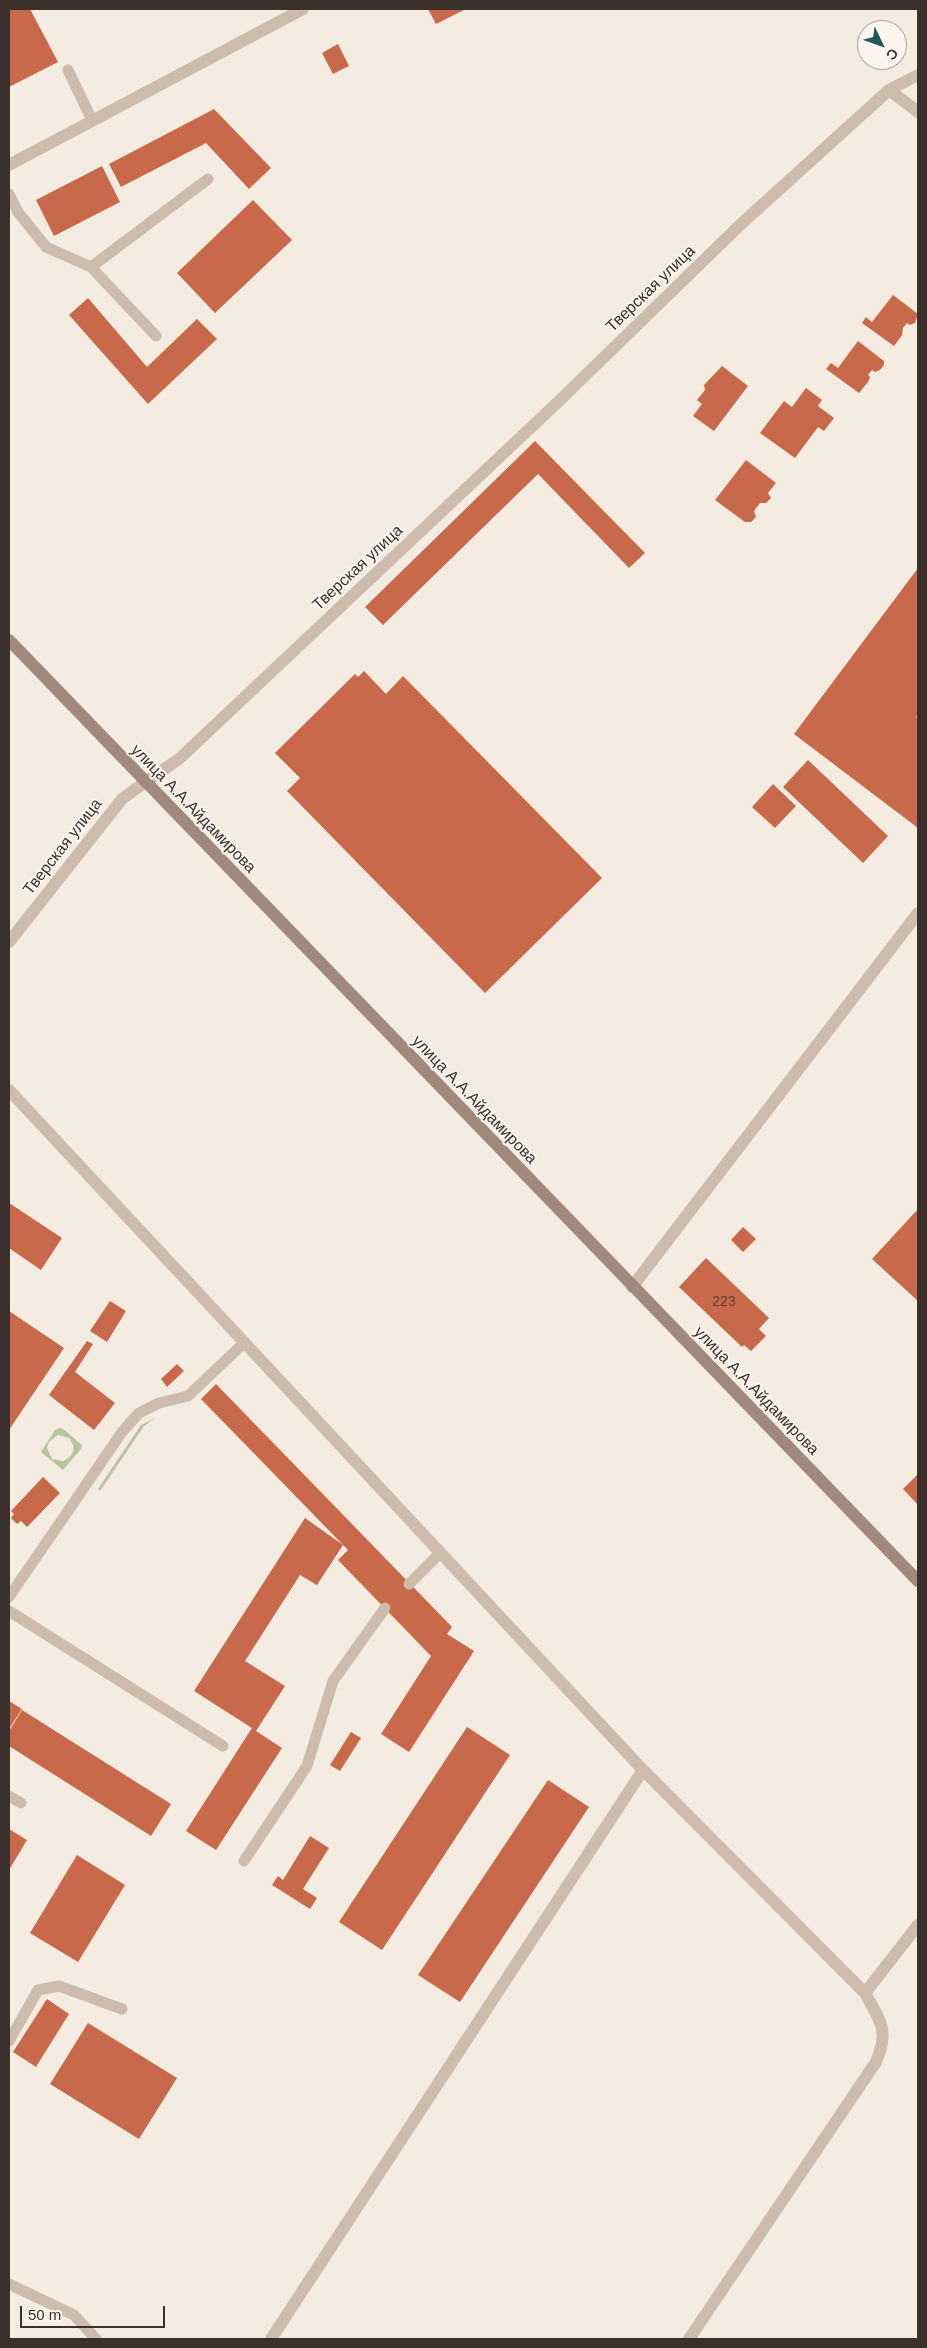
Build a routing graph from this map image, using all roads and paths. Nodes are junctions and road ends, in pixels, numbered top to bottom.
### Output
1 (303, 9) edge
2 (68, 70) dead end
3 (918, 75) edge
4 (889, 90) junction
5 (918, 112) edge
6 (92, 120) junction
7 (9, 165) edge
8 (208, 179) dead end
9 (9, 194) edge
10 (91, 267) junction
11 (156, 336) dead end
12 (9, 640) edge
13 (144, 783) junction
14 (918, 913) edge
15 (9, 942) edge
16 (9, 1090) edge
17 (632, 1287) junction
18 (244, 1343) junction
19 (440, 1553) junction
20 (916, 1574) edge
21 (409, 1584) dead end
22 (9, 1597) edge
23 (385, 1608) dead end
24 (9, 1611) edge
25 (223, 1746) dead end
26 (643, 1770) junction
27 (9, 1796) edge
28 (21, 1803) dead end
29 (244, 1861) dead end
30 (918, 1925) edge
31 (865, 1993) junction
32 (122, 2009) dead end
33 (9, 2041) edge
34 (9, 2284) edge
35 (96, 2339) edge
36 (270, 2339) edge
37 (689, 2339) edge

1 - 6 street
2 - 6 lane
3 - 4 street, Тверская улица
4 - 5 street
4 - 13 street, Тверская улица
6 - 7 street
8 - 10 lane
9 - 10 lane
10 - 11 lane
12 - 13 main road, улица А.А.Айдамирова
13 - 15 street, Тверская улица
13 - 17 main road, улица А.А.Айдамирова
14 - 17 street
16 - 18 street
17 - 20 main road, улица А.А.Айдамирова
18 - 19 street
18 - 22 lane
19 - 21 lane
19 - 26 street
23 - 29 lane
24 - 25 lane
26 - 31 street
26 - 36 street
27 - 28 lane
30 - 31 street
31 - 37 street
32 - 33 lane
34 - 35 lane

